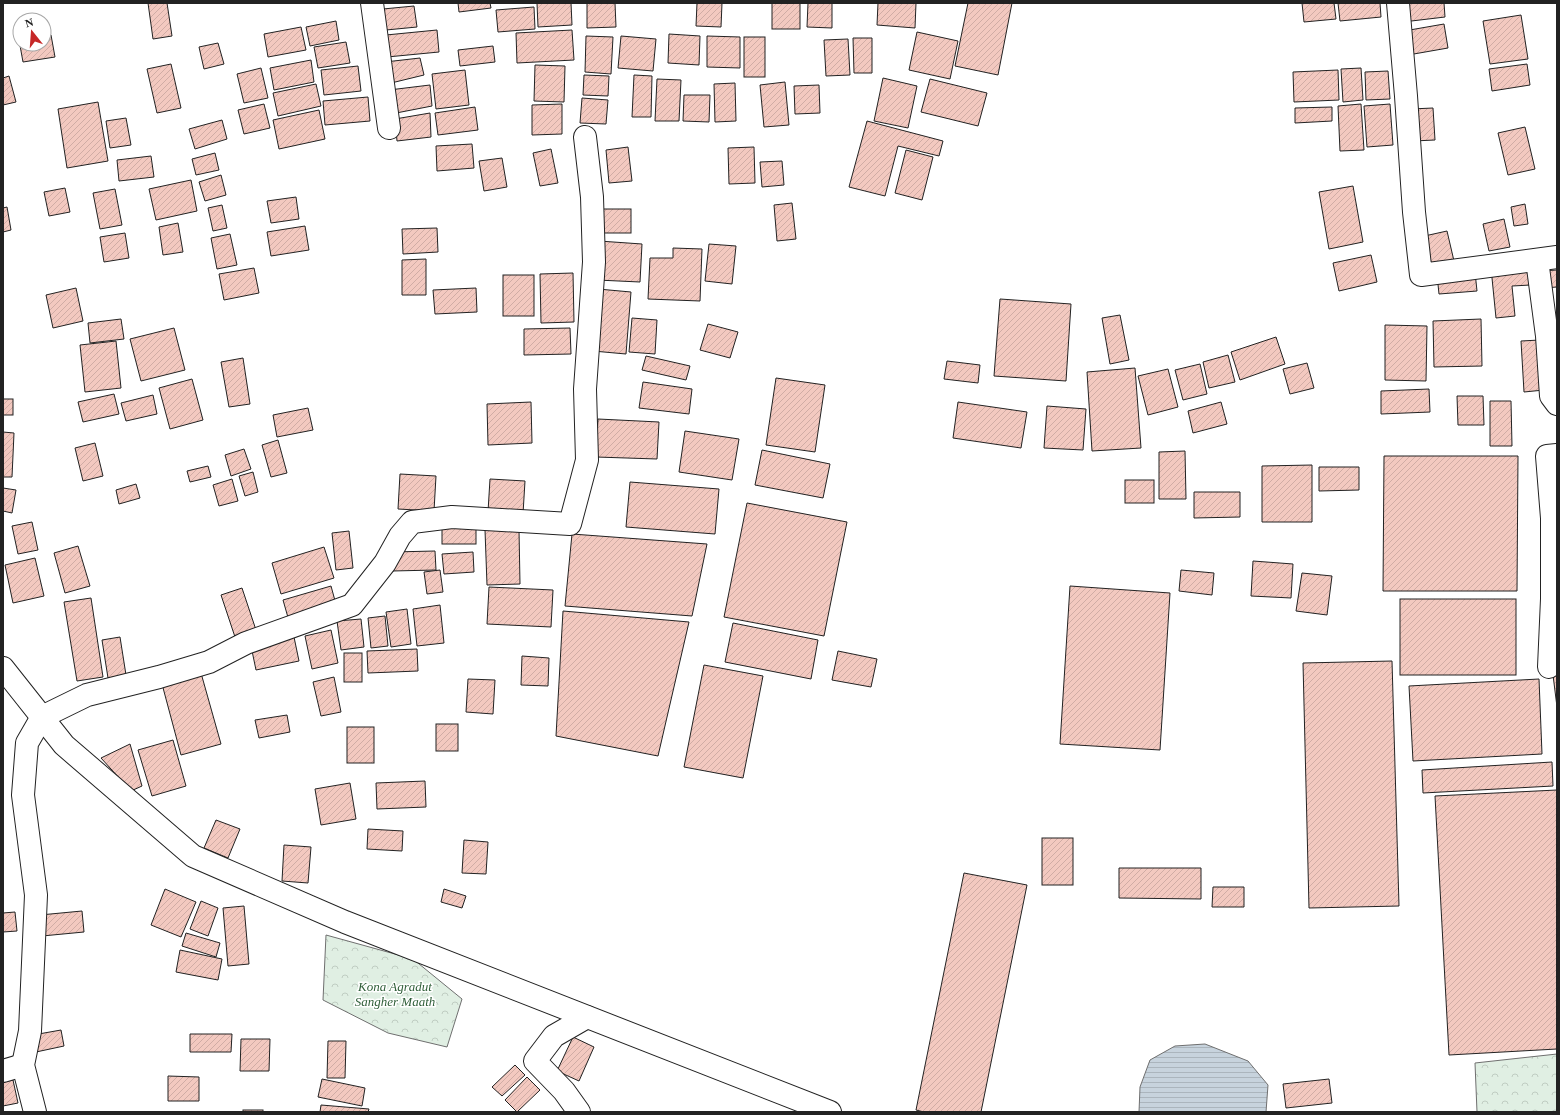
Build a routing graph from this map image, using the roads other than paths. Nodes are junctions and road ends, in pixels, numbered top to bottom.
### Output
1 (372, 3) edge
2 (1398, 3) edge
3 (389, 128) dead end
4 (585, 137) dead end
5 (1547, 259) edge
6 (1555, 399) edge
7 (1557, 455) edge
8 (1549, 667) dead end
9 (3, 668) edge
10 (42, 717) junction
11 (587, 1017) junction
12 (13, 1068) edge
13 (35, 1112) edge
14 (579, 1112) edge
15 (830, 1112) edge

1 - 3 street
2 - 5 street
4 - 10 street
5 - 6 street
7 - 8 street
9 - 10 street
10 - 11 street
10 - 12 street
11 - 14 street
11 - 15 street
12 - 13 street

